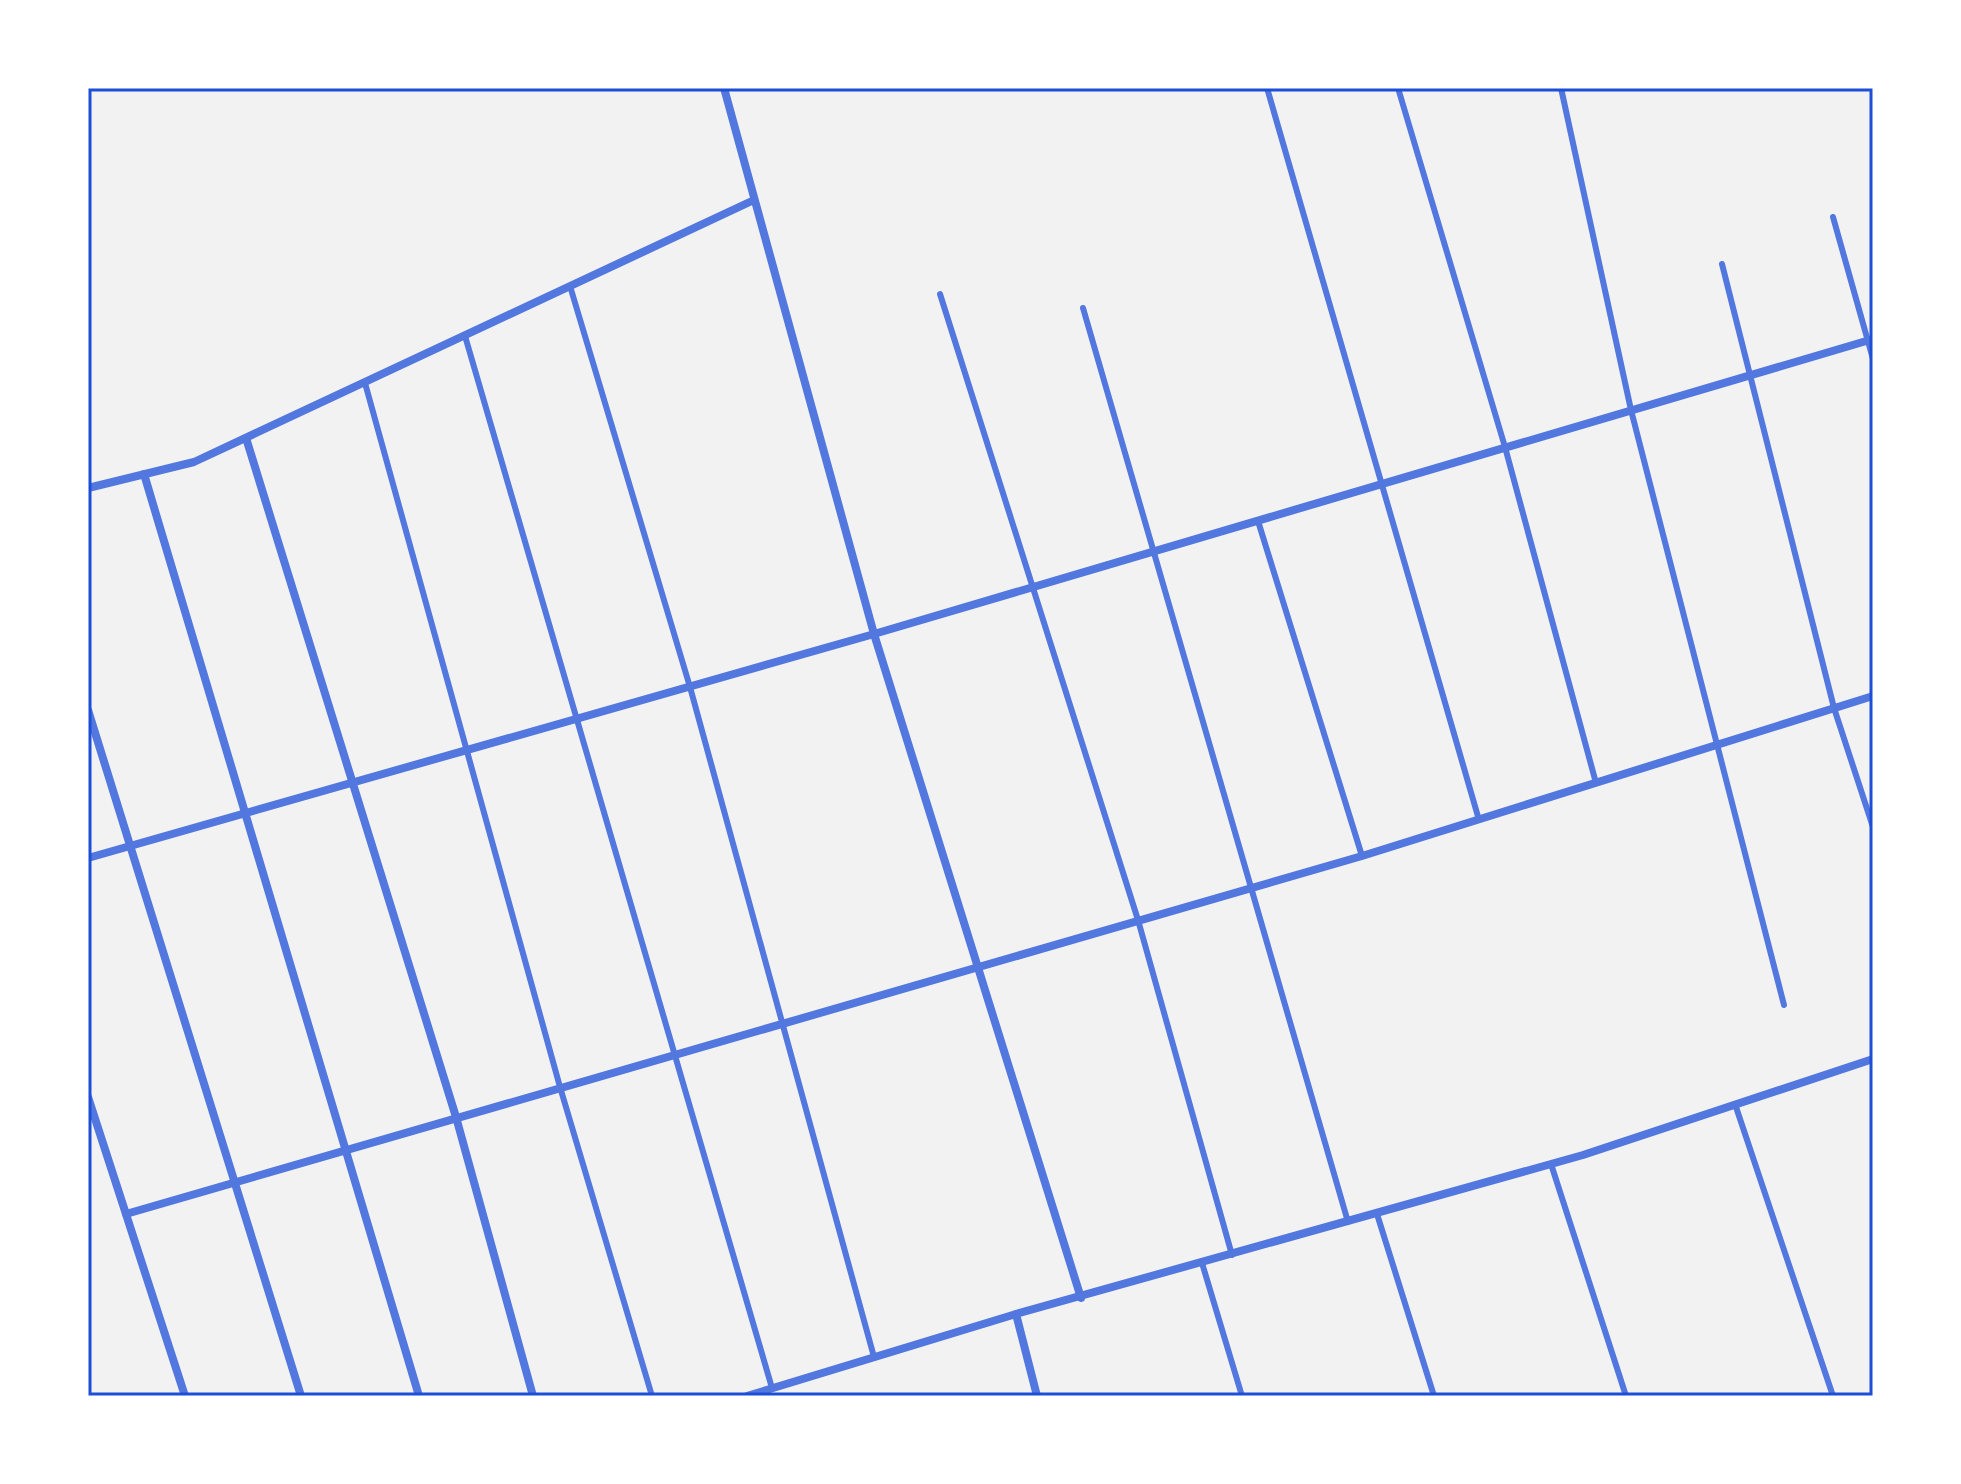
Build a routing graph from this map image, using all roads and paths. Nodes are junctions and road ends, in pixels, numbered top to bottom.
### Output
1 (724, 88) edge
2 (1267, 88) edge
3 (1398, 88) edge
4 (1561, 88) edge
5 (754, 200) junction
6 (1833, 217) dead end
7 (1722, 264) dead end
8 (570, 286) junction
9 (940, 294) dead end
10 (1083, 308) dead end
11 (465, 336) junction
12 (1870, 339) edge
13 (1873, 359) edge
14 (1749, 375) junction
15 (365, 383) junction
16 (1631, 410) junction
17 (246, 438) junction
18 (1505, 447) junction
19 (144, 474) junction
20 (1382, 484) junction
21 (88, 488) edge
22 (1258, 521) junction
23 (1153, 551) junction
24 (1033, 587) junction
25 (874, 634) junction
26 (690, 687) junction
27 (1873, 696) edge
28 (1834, 708) junction
29 (88, 710) edge
30 (576, 719) junction
31 (1717, 745) junction
32 (465, 750) junction
33 (352, 783) junction
34 (1596, 783) junction
35 (244, 814) junction
36 (1479, 820) junction
37 (1873, 827) edge
38 (132, 846) junction
39 (1362, 856) junction
40 (88, 858) edge
41 (1251, 888) junction
42 (1138, 920) junction
43 (978, 966) junction
44 (1784, 1005) dead end
45 (784, 1022) junction
46 (672, 1054) junction
47 (1873, 1059) edge
48 (560, 1087) junction
49 (88, 1097) edge
50 (1735, 1104) junction
51 (456, 1117) junction
52 (346, 1149) junction
53 (1551, 1164) junction
54 (237, 1181) junction
55 (126, 1214) junction
56 (1377, 1214) junction
57 (1348, 1222) junction
58 (1232, 1255) junction
59 (1202, 1263) junction
60 (1081, 1298) junction
61 (1016, 1314) junction
62 (874, 1357) junction
63 (772, 1388) junction
64 (185, 1396) edge
65 (301, 1396) edge
66 (419, 1396) edge
67 (533, 1396) edge
68 (652, 1396) edge
69 (747, 1396) edge
70 (1037, 1396) edge
71 (1242, 1396) edge
72 (1434, 1396) edge
73 (1626, 1396) edge
74 (1833, 1396) edge

1 - 5 street
2 - 20 lane
3 - 18 lane
4 - 16 lane
5 - 8 street
5 - 25 street
6 - 12 lane
7 - 14 lane
8 - 11 street
8 - 26 lane
9 - 24 lane
10 - 23 lane
11 - 15 street
11 - 30 lane
12 - 13 lane
12 - 14 street
14 - 16 street
14 - 28 lane
15 - 17 street
15 - 32 lane
16 - 18 street
16 - 31 lane
17 - 19 street
17 - 33 street
18 - 20 street
18 - 34 lane
19 - 21 street
19 - 35 street
20 - 22 street
20 - 36 lane
22 - 23 street
22 - 39 lane
23 - 24 street
23 - 41 lane
24 - 25 street
24 - 42 lane
25 - 26 street
25 - 43 street
26 - 30 street
26 - 45 lane
27 - 28 street
28 - 31 street
28 - 37 lane
29 - 38 street
30 - 32 street
30 - 46 lane
31 - 34 street
31 - 44 lane
32 - 33 street
32 - 48 lane
33 - 35 street
33 - 51 street
34 - 36 street
35 - 38 street
35 - 52 street
36 - 39 street
38 - 40 street
38 - 54 street
39 - 41 street
41 - 42 street
41 - 57 lane
42 - 43 street
42 - 58 lane
43 - 45 street
43 - 60 street
45 - 46 street
45 - 62 lane
46 - 48 street
46 - 63 lane
47 - 50 street
48 - 51 street
48 - 68 lane
49 - 55 street
50 - 53 street
50 - 74 lane
51 - 52 street
51 - 67 street
52 - 54 street
52 - 66 street
53 - 56 street
53 - 73 lane
54 - 55 street
54 - 65 street
55 - 64 street
56 - 57 street
56 - 72 lane
57 - 58 street
58 - 59 street
59 - 60 street
59 - 71 lane
60 - 61 street
61 - 62 street
61 - 70 street
62 - 63 street
63 - 69 street

